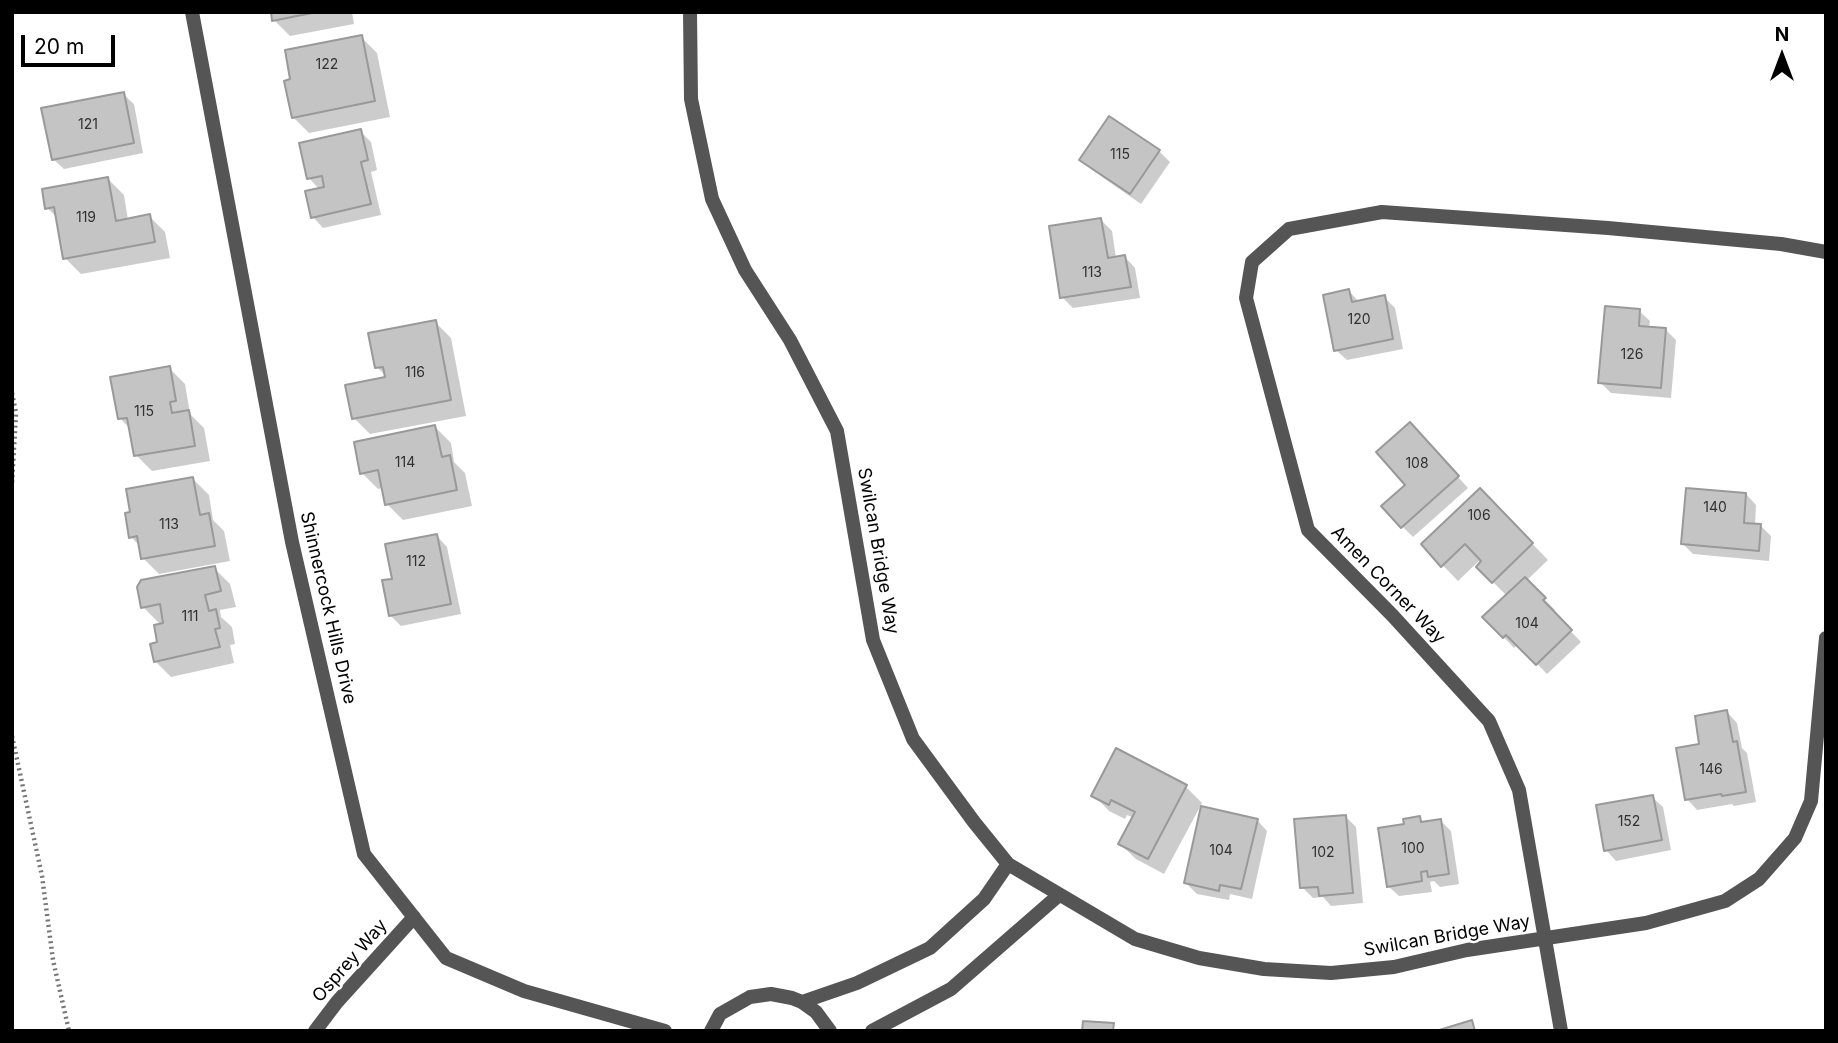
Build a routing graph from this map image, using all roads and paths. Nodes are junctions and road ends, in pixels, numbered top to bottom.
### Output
1 (192, 12) edge
2 (690, 12) edge
3 (1826, 252) edge
4 (12, 393) edge
5 (12, 484) edge
6 (1826, 638) edge
7 (12, 736) edge
8 (1008, 864) junction
9 (1059, 895) junction
10 (414, 917) junction
11 (1544, 938) junction
12 (802, 1002) junction
13 (69, 1031) edge
14 (315, 1031) edge
15 (665, 1031) edge
16 (711, 1031) edge
17 (830, 1031) edge
18 (872, 1031) edge
19 (1561, 1031) edge

1 - 10 street, Shinnercock Hills Drive
2 - 8 street, Swilcan Bridge Way
3 - 11 street, Amen Corner Way
4 - 5 path
6 - 11 street
7 - 13 path
8 - 9 street, Swilcan Bridge Way
8 - 12 street
9 - 11 street, Swilcan Bridge Way
9 - 18 street
10 - 14 street, Osprey Way
10 - 15 street, Shinnercock Hills Drive
11 - 19 street, Amen Corner Way
12 - 16 street
12 - 17 street

